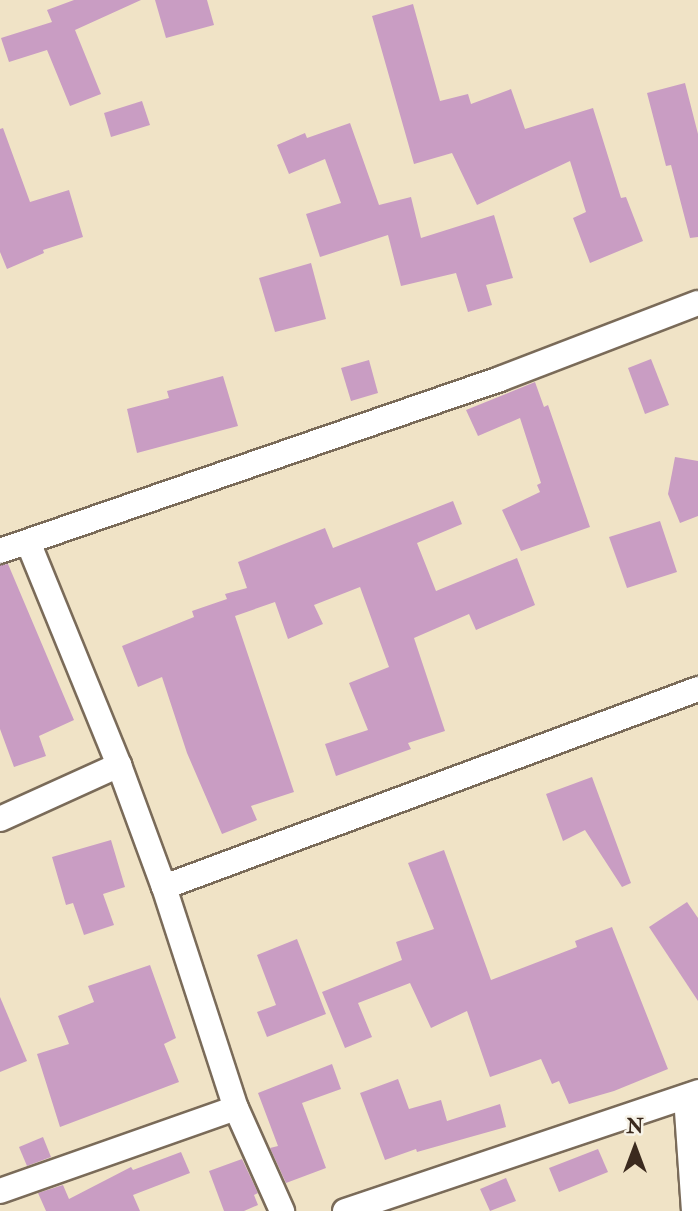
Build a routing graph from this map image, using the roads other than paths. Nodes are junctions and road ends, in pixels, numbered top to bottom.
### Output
1 (698, 303) edge
2 (27, 542) junction
3 (0, 551) edge
4 (698, 689) edge
5 (119, 765) junction
6 (0, 819) edge
7 (164, 887) junction
8 (692, 1094) edge
9 (236, 1108) junction
10 (0, 1191) edge
11 (282, 1211) edge
12 (345, 1211) edge
13 (694, 1211) edge

1 - 2 street
2 - 3 street
2 - 5 street
4 - 7 street
5 - 6 street
5 - 7 street
7 - 9 street
8 - 12 street
8 - 13 street
9 - 10 street
9 - 11 street

